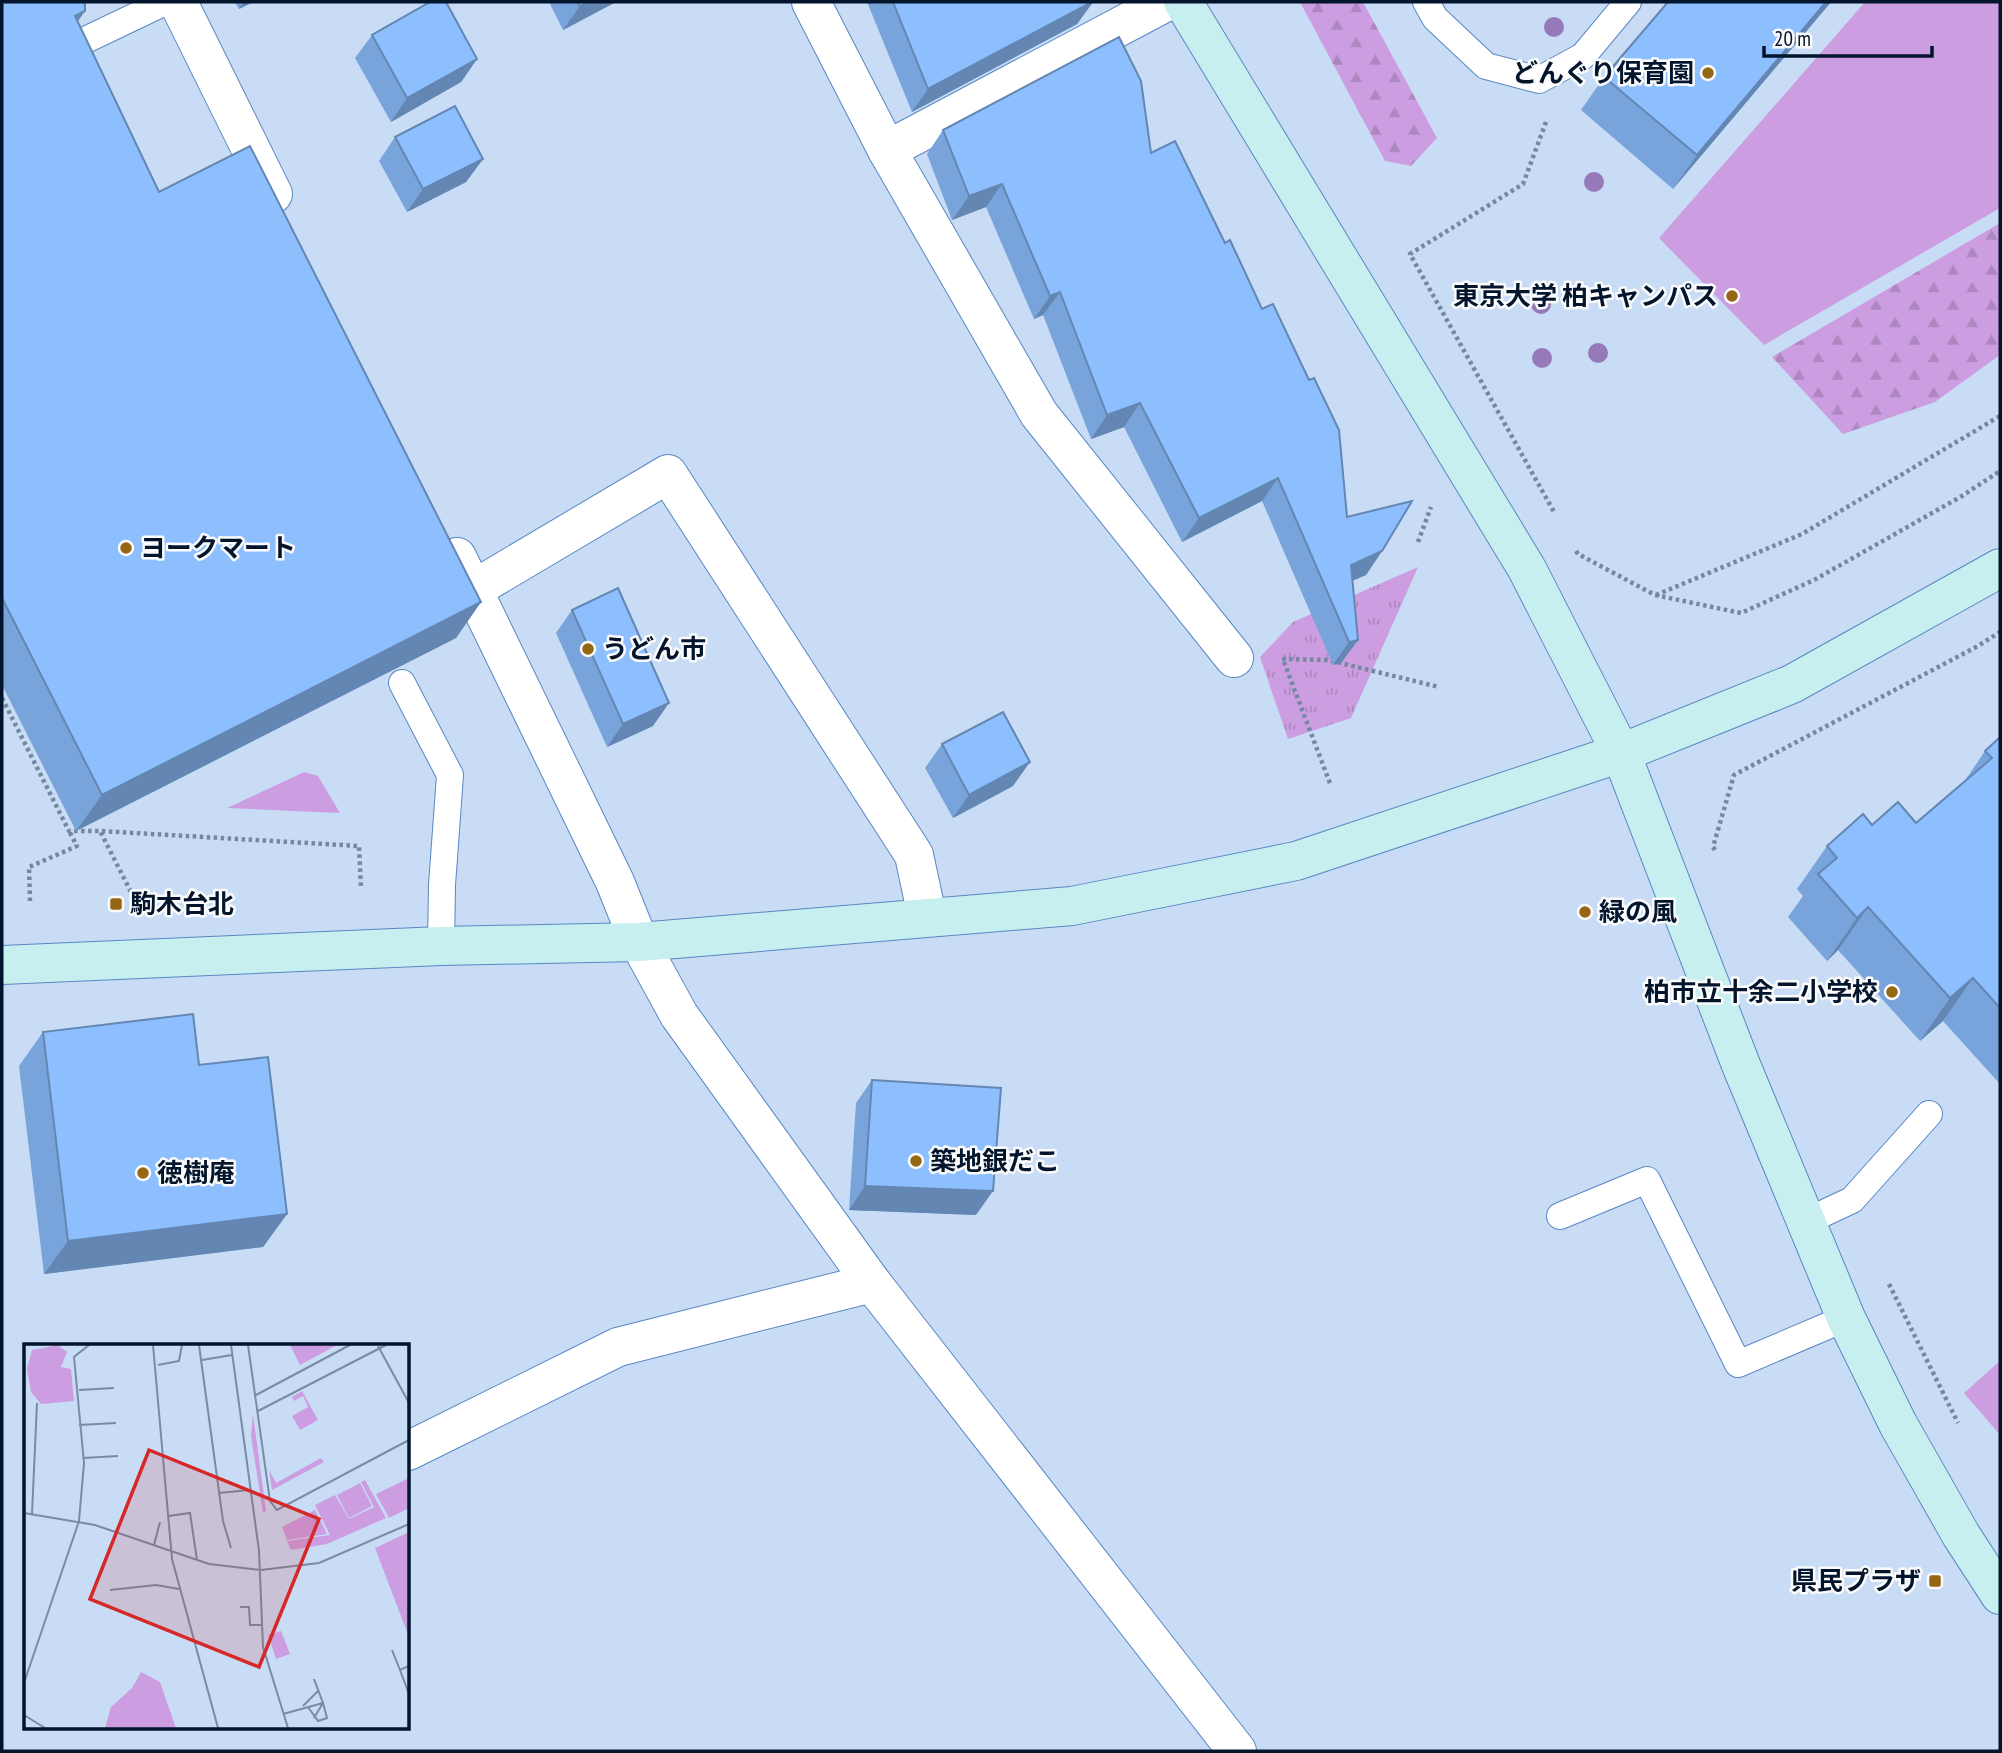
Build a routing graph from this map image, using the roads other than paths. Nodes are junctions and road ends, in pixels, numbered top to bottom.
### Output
1 (165, 2) edge
2 (178, 2) edge
3 (811, 2) edge
4 (1166, 2) edge
5 (1183, 2) edge
6 (1426, 2) edge
7 (1628, 2) edge
8 (75, 45) edge
9 (887, 150) junction
10 (288, 224) edge
11 (443, 528) edge
12 (2000, 568) edge
13 (474, 589) junction
14 (1234, 658) road end
15 (402, 684) edge
16 (1621, 753) junction
17 (927, 916) junction
18 (639, 942) junction
19 (441, 946) junction
20 (2, 965) edge
21 (1928, 1114) dead end
22 (1560, 1216) dead end
23 (1805, 1222) junction
24 (872, 1283) junction
25 (1846, 1318) junction
26 (410, 1450) edge
27 (2000, 1595) edge
28 (1237, 1751) edge

1 - 8 lane
2 - 10 street
3 - 9 street
4 - 9 street
5 - 16 street
6 - 7 lane
9 - 14 street
11 - 13 street
12 - 16 street
13 - 17 street
13 - 18 street
15 - 19 lane
16 - 17 street
16 - 23 street
17 - 18 street
18 - 19 street
18 - 24 street
19 - 20 street
21 - 23 lane
22 - 25 lane
23 - 25 street
24 - 26 street
24 - 28 street
25 - 27 street

